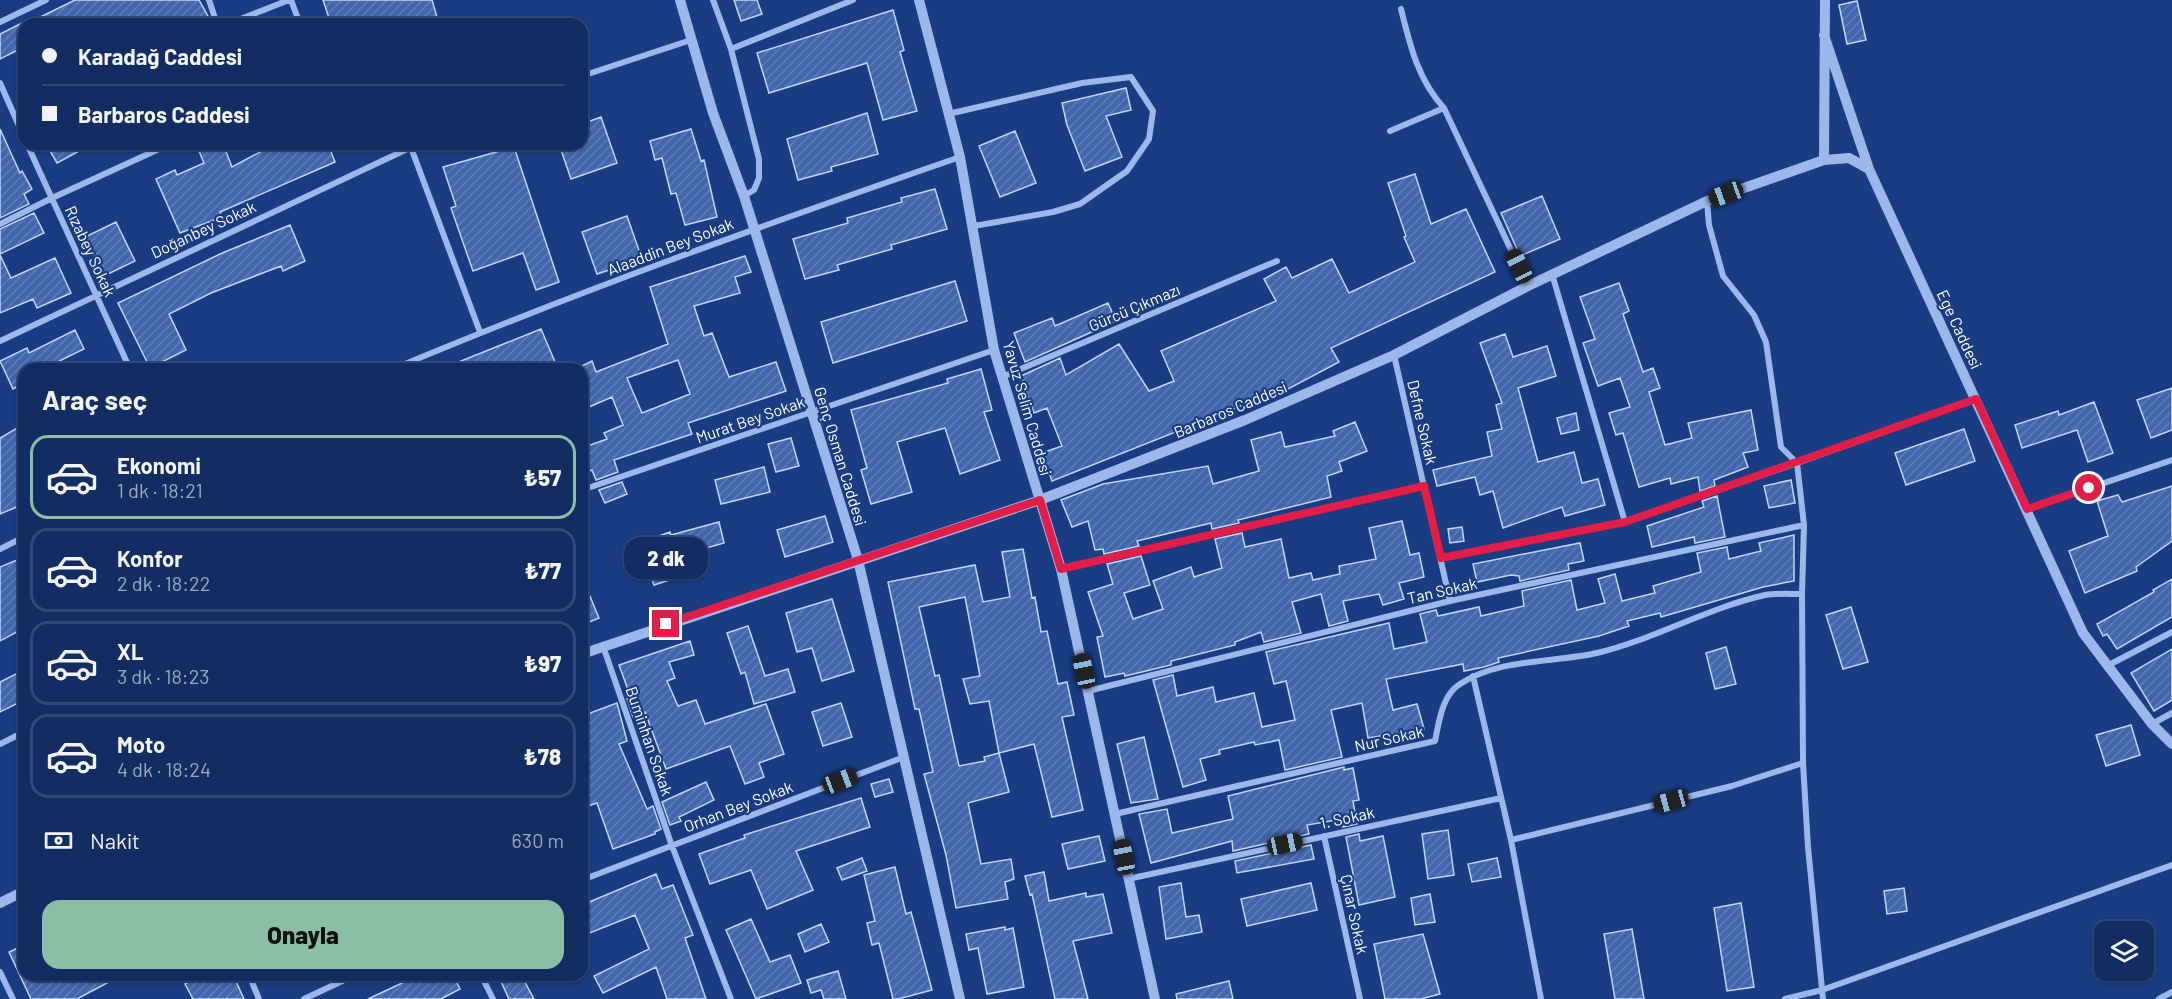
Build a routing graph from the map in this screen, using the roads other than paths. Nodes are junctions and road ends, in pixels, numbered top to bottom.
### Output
1 (46, 0) edge
2 (209, 0) edge
3 (290, 0) edge
4 (680, 0) edge
5 (713, 0) edge
6 (853, 0) edge
7 (919, 0) edge
8 (1825, 0) edge
9 (1401, 9) dead end
10 (215, 18) edge
11 (244, 18) edge
12 (298, 18) edge
13 (0, 22) edge
14 (1824, 35) junction
15 (692, 40) junction
16 (731, 49) junction
17 (588, 74) edge
18 (0, 83) edge
19 (1444, 108) junction
20 (948, 114) junction
21 (16, 120) joint
22 (18, 124) edge
23 (1390, 131) dead end
24 (30, 150) edge
25 (157, 150) edge
26 (402, 150) edge
27 (415, 150) edge
28 (960, 157) junction
29 (1824, 160) junction
30 (1869, 169) junction
31 (744, 196) junction
32 (52, 198) junction
33 (1707, 201) junction
34 (0, 224) edge
35 (974, 225) junction
36 (755, 228) junction
37 (1277, 261) dead end
38 (1552, 274) junction
39 (1528, 286) junction
40 (96, 294) junction
41 (480, 333) junction
42 (0, 341) edge
43 (994, 350) junction
44 (1394, 355) junction
45 (127, 363) edge
46 (408, 363) edge
47 (1002, 378) junction
48 (1976, 399) junction
49 (812, 412) junction
50 (2172, 460) edge
51 (1797, 463) junction
52 (1424, 486) junction
53 (588, 488) edge
54 (1040, 500) junction
55 (2027, 509) junction
56 (1625, 522) junction
57 (1804, 525) junction
58 (18, 540) edge
59 (0, 549) edge
60 (1441, 558) junction
61 (858, 560) junction
62 (1061, 569) junction
63 (1802, 594) junction
64 (1450, 601) junction
65 (2172, 632) edge
66 (603, 646) junction
67 (588, 652) edge
68 (2107, 666) junction
69 (1473, 676) junction
70 (1088, 692) junction
71 (2172, 714) edge
72 (2152, 724) junction
73 (18, 735) edge
74 (0, 744) edge
75 (2172, 744) edge
76 (904, 757) junction
77 (1803, 763) junction
78 (1501, 798) junction
79 (1115, 814) junction
80 (1324, 836) junction
81 (1511, 840) junction
82 (672, 846) junction
83 (2172, 865) edge
84 (588, 878) edge
85 (1128, 879) junction
86 (18, 894) edge
87 (0, 903) edge
88 (0, 972) edge
89 (252, 981) edge
90 (342, 981) edge
91 (484, 981) edge
92 (1822, 990) junction
93 (2172, 992) edge
94 (12, 999) edge
95 (259, 999) edge
96 (304, 999) edge
97 (493, 999) edge
98 (731, 999) edge
99 (960, 999) edge
100 (1155, 999) edge
101 (1360, 999) edge
102 (1541, 999) edge
103 (1785, 999) edge
104 (1823, 999) edge
105 (2159, 999) edge

1 - 13 street
2 - 10 street
3 - 11 street
3 - 12 street
4 - 15 street, Genç Osman Caddesi
5 - 16 street
6 - 16 street
7 - 20 street, Yavuz Selim Caddesi
8 - 14 street, Ege Caddesi
9 - 19 street
14 - 29 street, Ege Caddesi
14 - 30 street, Ege Caddesi
15 - 17 street
15 - 31 street, Genç Osman Caddesi
16 - 31 street
18 - 21 street
19 - 23 street
19 - 39 street
20 - 28 street, Yavuz Selim Caddesi
20 - 35 street
21 - 22 street
24 - 32 street, Rızabey Sokak
25 - 32 street
26 - 40 street, Doğanbey Sokak
27 - 41 street
28 - 35 street, Yavuz Selim Caddesi
28 - 36 street, Alaaddin Bey Sokak
29 - 30 street, Barbaros Caddesi
29 - 33 street, Barbaros Caddesi
30 - 48 street, Ege Caddesi
31 - 36 street, Genç Osman Caddesi
32 - 34 street
32 - 40 street, Rızabey Sokak
33 - 38 street, Barbaros Caddesi
33 - 51 street
35 - 43 street, Yavuz Selim Caddesi
36 - 41 street, Alaaddin Bey Sokak
36 - 49 street, Genç Osman Caddesi
37 - 47 street, Gürcü Çıkmazı
38 - 39 street, Barbaros Caddesi
38 - 56 street
39 - 44 street, Barbaros Caddesi
40 - 42 street, Doğanbey Sokak
40 - 45 street, Rızabey Sokak
41 - 46 street, Alaaddin Bey Sokak
43 - 47 street, Yavuz Selim Caddesi
43 - 49 street, Murat Bey Sokak
44 - 52 street, Defne Sokak
44 - 54 street, Barbaros Caddesi
47 - 54 street, Yavuz Selim Caddesi
48 - 51 street
48 - 55 street, Ege Caddesi
49 - 53 street, Murat Bey Sokak
49 - 61 street, Genç Osman Caddesi
50 - 55 street
51 - 56 street
51 - 57 street
52 - 60 street, Defne Sokak
52 - 62 street
54 - 61 street, Barbaros Caddesi
54 - 62 street, Yavuz Selim Caddesi
55 - 68 street, Ege Caddesi
56 - 60 street
57 - 63 street
57 - 64 street, Tan Sokak
58 - 59 street
60 - 64 street, Defne Sokak
61 - 66 street, Barbaros Caddesi
61 - 76 street, Genç Osman Caddesi
62 - 70 street, Yavuz Selim Caddesi
63 - 69 street, Nur Sokak
63 - 77 street
64 - 70 street, Tan Sokak
65 - 68 street
66 - 67 street, Barbaros Caddesi
66 - 82 street, Buminhan Sokak
68 - 72 street, Ege Caddesi
69 - 78 street
69 - 79 street, Nur Sokak
70 - 79 street, Yavuz Selim Caddesi
71 - 72 street
72 - 75 street, Ege Caddesi
73 - 74 street
76 - 82 street, Orhan Bey Sokak
76 - 99 street, Genç Osman Caddesi
77 - 81 street
77 - 92 street
78 - 80 street, 1. Sokak
78 - 81 street
79 - 85 street, Yavuz Selim Caddesi
80 - 85 street, 1. Sokak
80 - 101 street, Çınar Sokak
81 - 102 street
82 - 84 street, Orhan Bey Sokak
82 - 98 street, Buminhan Sokak
83 - 92 street
85 - 100 street, Yavuz Selim Caddesi
86 - 87 street
88 - 94 street
89 - 95 street
90 - 96 street
91 - 97 street
92 - 103 street
92 - 104 street
93 - 105 street

